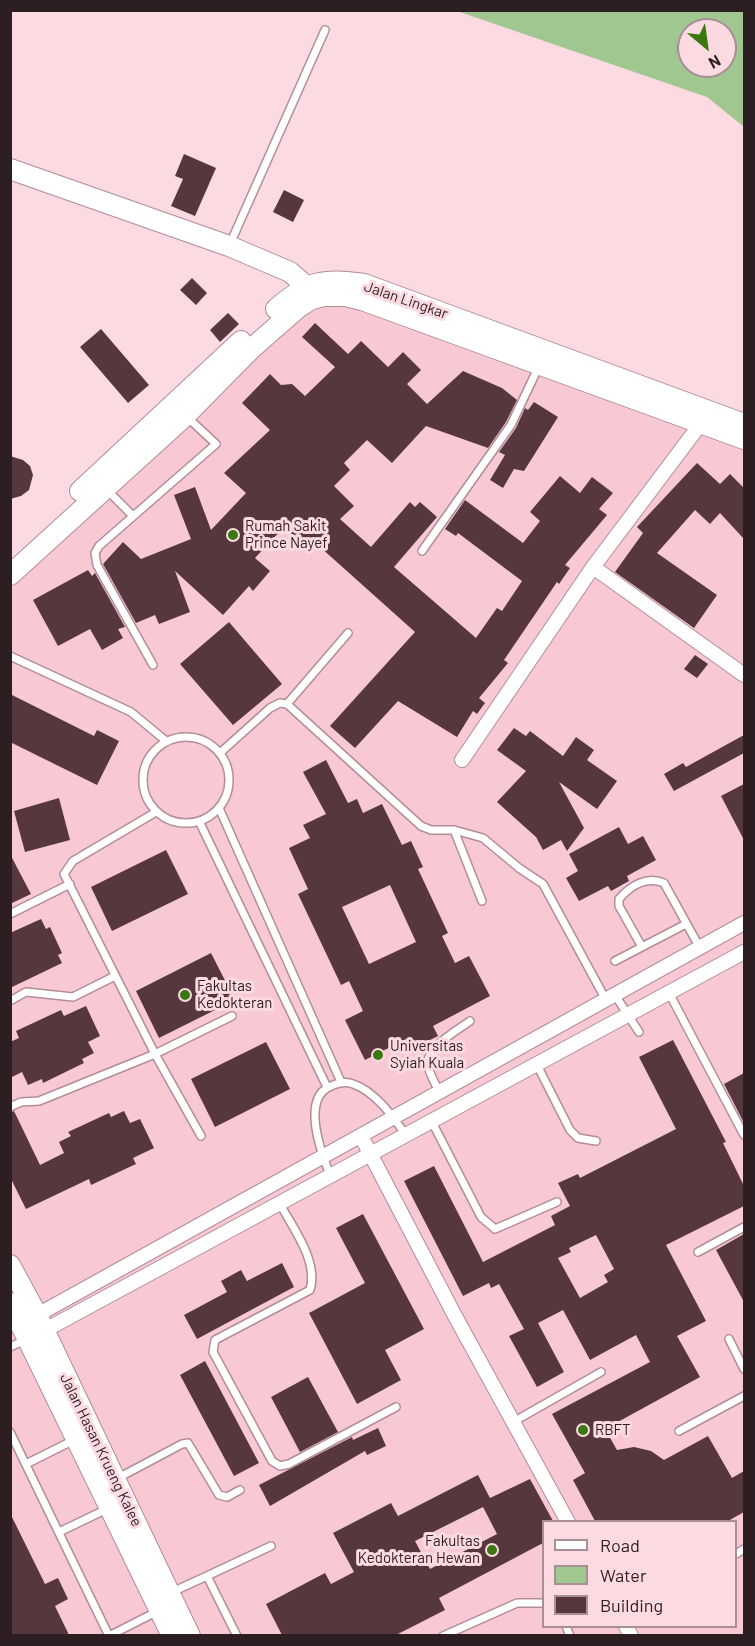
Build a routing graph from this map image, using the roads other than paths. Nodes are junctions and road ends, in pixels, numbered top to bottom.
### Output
1 (325, 30) dead end
2 (11, 171) edge
3 (229, 246) junction
4 (309, 292) junction
5 (540, 363) junction
6 (179, 410) junction
7 (705, 417) junction
8 (744, 424) edge
9 (744, 439) edge
10 (104, 487) junction
11 (132, 515) junction
12 (422, 550) dead end
13 (10, 556) edge
14 (593, 567) junction
15 (10, 575) edge
16 (348, 633) dead end
17 (10, 656) edge
18 (153, 665) dead end
19 (744, 675) edge
20 (287, 704) junction
21 (166, 741) junction
22 (220, 753) junction
23 (462, 760) dead end
24 (219, 808) junction
25 (156, 812) junction
26 (199, 822) junction
27 (454, 830) junction
28 (70, 884) junction
29 (482, 901) dead end
30 (10, 914) edge
31 (744, 923) edge
32 (686, 924) junction
33 (642, 947) junction
34 (699, 948) junction
35 (744, 952) edge
36 (615, 961) dead end
37 (115, 976) junction
38 (669, 993) junction
39 (611, 997) junction
40 (10, 1000) edge
41 (232, 1016) dead end
42 (629, 1016) junction
43 (470, 1021) dead end
44 (639, 1032) dead end
45 (155, 1054) junction
46 (536, 1063) junction
47 (341, 1082) junction
48 (327, 1087) junction
49 (439, 1092) junction
50 (10, 1107) edge
51 (393, 1117) junction
52 (432, 1122) junction
53 (406, 1135) junction
54 (744, 1135) edge
55 (201, 1136) dead end
56 (361, 1136) junction
57 (596, 1140) dead end
58 (371, 1155) junction
59 (323, 1158) junction
60 (330, 1175) junction
61 (279, 1202) junction
62 (557, 1202) dead end
63 (744, 1227) edge
64 (698, 1252) dead end
65 (10, 1265) edge
66 (10, 1303) edge
67 (25, 1331) edge
68 (729, 1339) dead end
69 (744, 1369) edge
70 (601, 1372) dead end
71 (744, 1396) edge
72 (396, 1407) dead end
73 (513, 1422) junction
74 (679, 1431) dead end
75 (10, 1432) edge
76 (76, 1439) junction
77 (26, 1464) junction
78 (107, 1483) junction
79 (240, 1490) dead end
80 (110, 1508) junction
81 (567, 1520) edge
82 (59, 1532) junction
83 (271, 1546) dead end
84 (207, 1576) junction
85 (168, 1602) junction
86 (542, 1603) edge
87 (109, 1635) edge
88 (172, 1635) edge
89 (190, 1635) edge
90 (237, 1635) edge
91 (443, 1635) edge

1 - 3 lane
2 - 3 street
3 - 4 street
4 - 5 street
4 - 6 street, Jalan Lingkar
4 - 7 street, Jalan Lingkar
5 - 7 street
5 - 12 lane
6 - 10 street
6 - 11 lane
6 - 13 street, Jalan Lingkar
7 - 8 street, Jalan Lingkar
7 - 9 street
7 - 14 street
10 - 11 lane
10 - 15 street
11 - 18 lane
14 - 19 street
14 - 23 street
16 - 20 lane
17 - 21 lane
20 - 22 lane
20 - 27 lane
21 - 22 lane
21 - 25 lane
22 - 24 lane
24 - 26 lane
24 - 47 lane
25 - 26 lane
25 - 28 lane
26 - 48 lane
27 - 29 lane
27 - 39 lane
28 - 30 lane
28 - 37 lane
31 - 34 street
32 - 33 lane
32 - 33 lane
32 - 34 lane
33 - 36 lane
34 - 39 street
35 - 38 street
37 - 40 lane
37 - 45 lane
38 - 42 street
38 - 54 lane
39 - 42 lane
39 - 49 street
41 - 45 lane
42 - 44 lane
42 - 46 street
43 - 49 lane
45 - 50 lane
45 - 55 lane
46 - 52 street
46 - 57 lane
47 - 48 lane
47 - 51 lane
48 - 59 lane
49 - 51 street
51 - 53 lane
51 - 56 street
52 - 53 street
52 - 62 lane
53 - 58 street
56 - 58 street
56 - 59 street
58 - 60 street
58 - 73 street
59 - 60 lane
59 - 67 street
60 - 61 street
61 - 67 street
61 - 72 lane
63 - 64 lane
65 - 67 street, Jalan Hasan Krueng Kalee
66 - 67 street, Jalan Hasan Krueng Kalee
67 - 76 street, Jalan Hasan Krueng Kalee
67 - 78 street, Jalan Hasan Krueng Kalee
68 - 69 lane
70 - 73 lane
71 - 74 lane
73 - 81 street
75 - 77 lane
76 - 77 lane
76 - 78 street, Jalan Hasan Krueng Kalee
77 - 82 lane
78 - 79 lane
78 - 80 street, Jalan Hasan Krueng Kalee
78 - 85 street, Jalan Hasan Krueng Kalee
80 - 82 lane
80 - 85 street, Jalan Hasan Krueng Kalee
82 - 87 lane
83 - 84 lane
84 - 85 lane
84 - 90 lane
85 - 87 lane
85 - 88 street, Jalan Hasan Krueng Kalee
85 - 89 street, Jalan Hasan Krueng Kalee
86 - 91 lane

